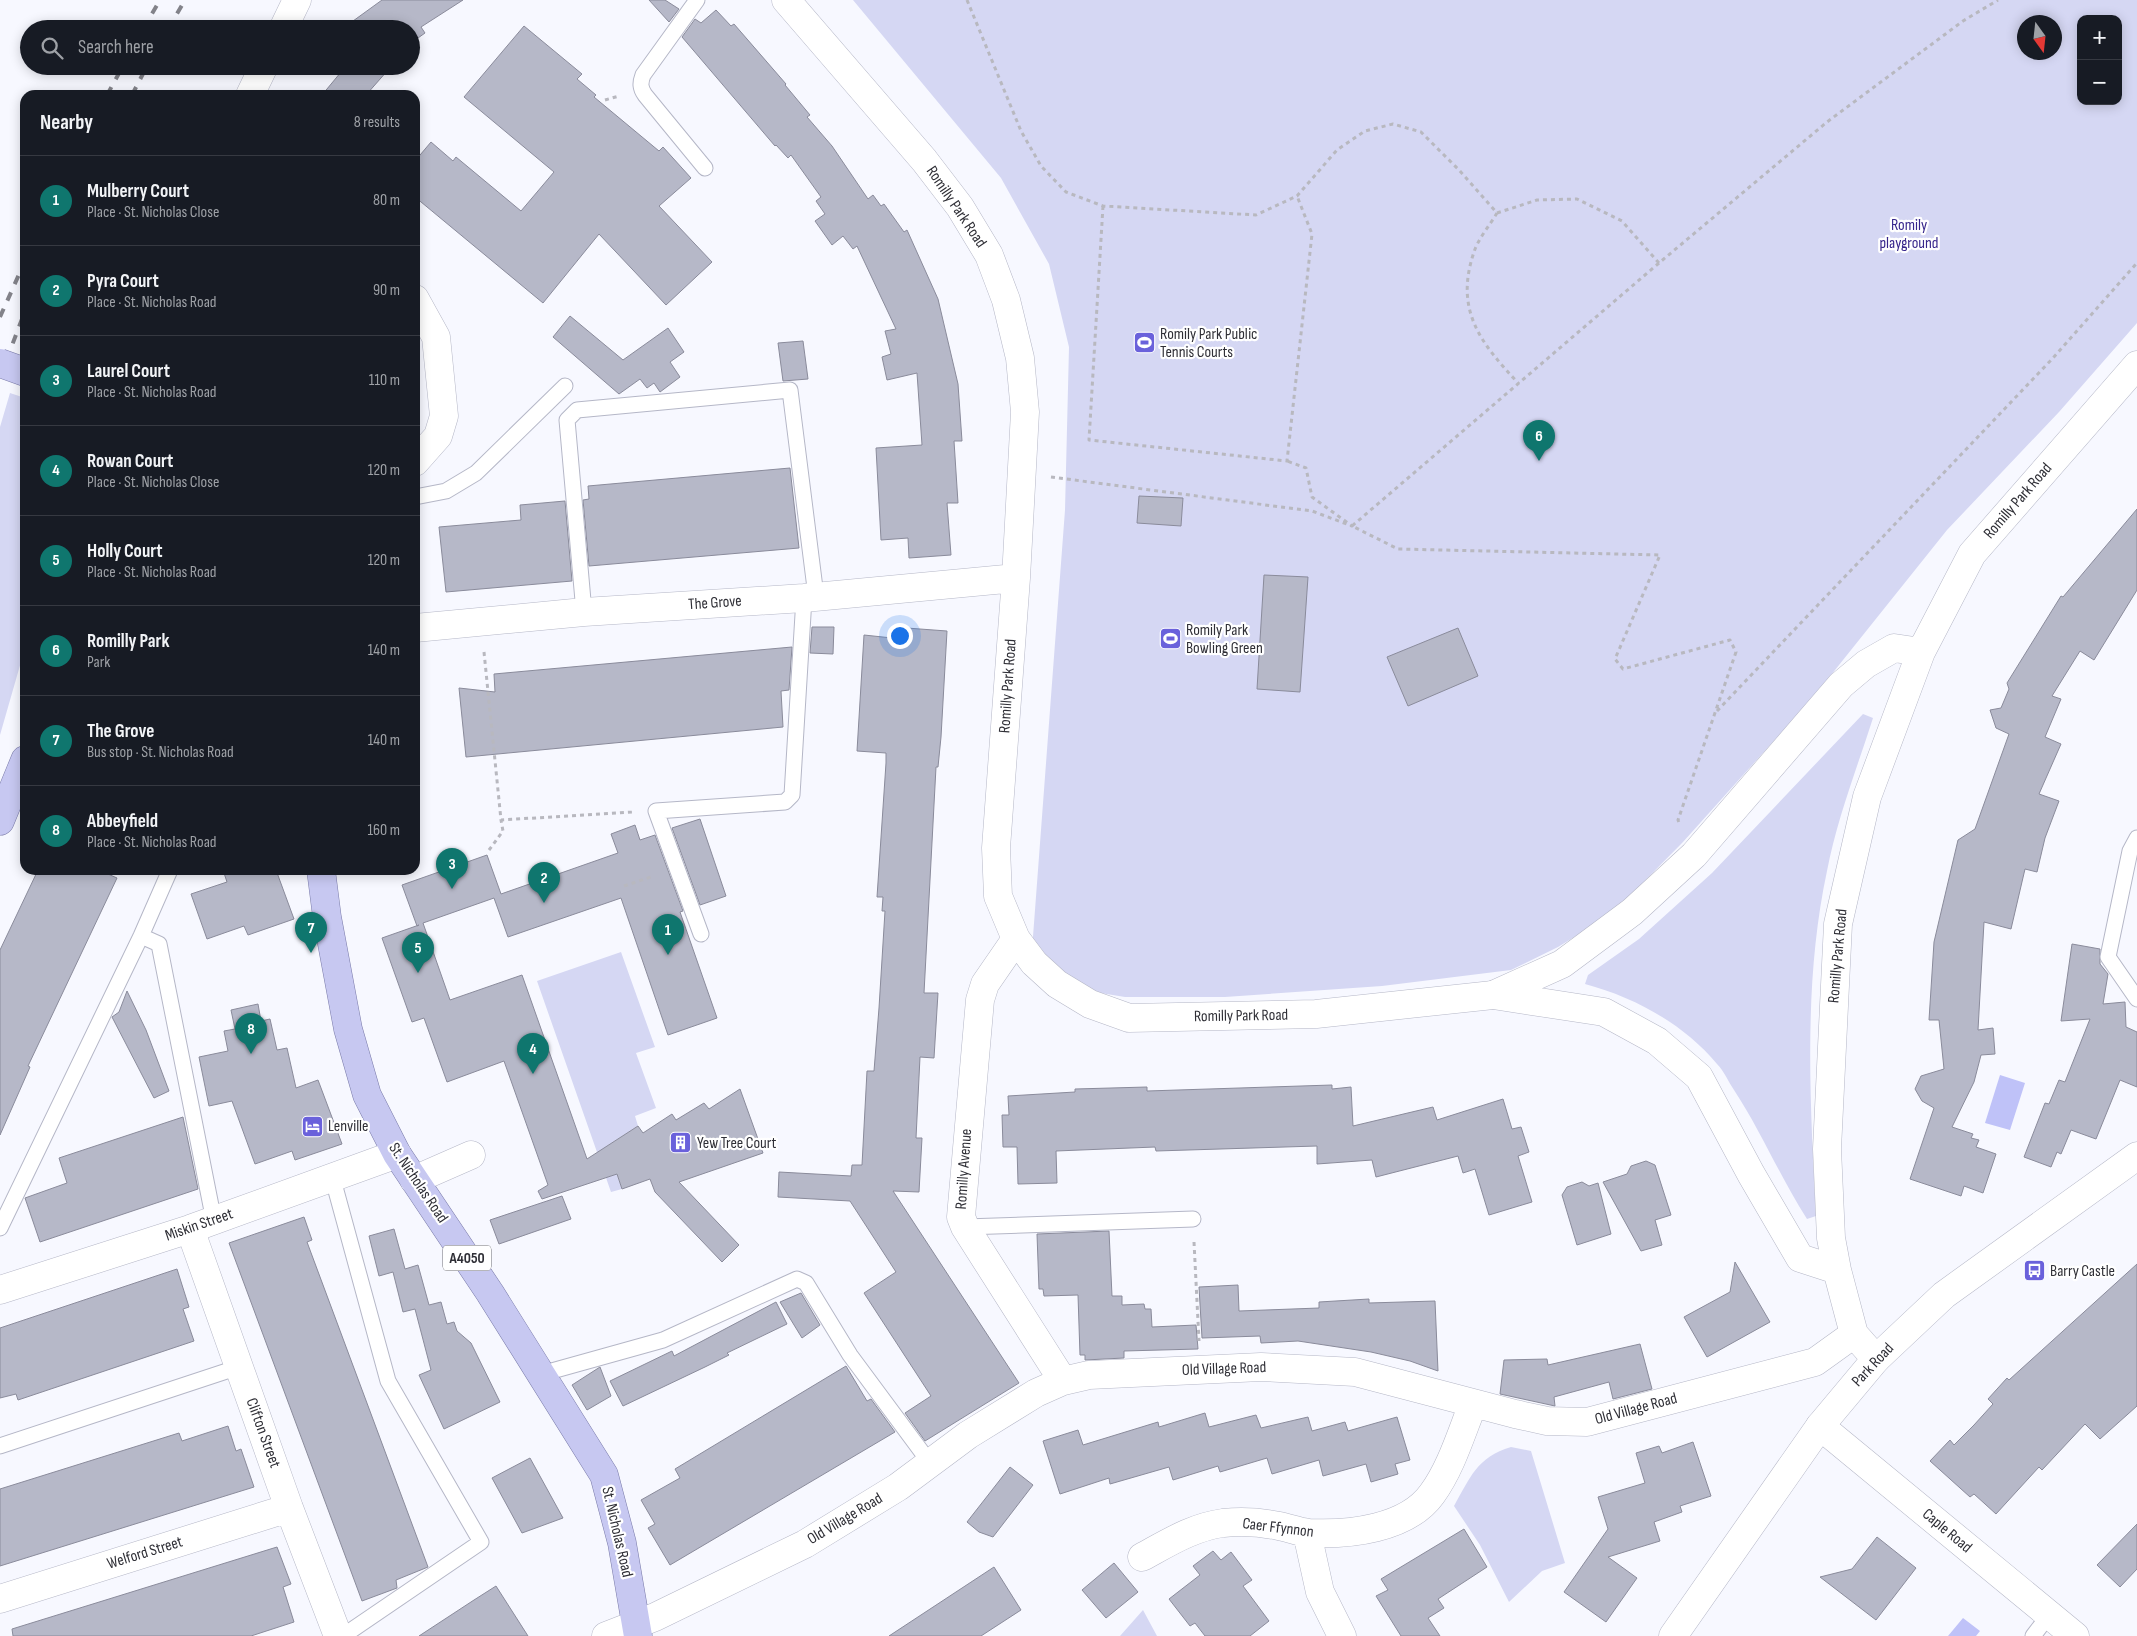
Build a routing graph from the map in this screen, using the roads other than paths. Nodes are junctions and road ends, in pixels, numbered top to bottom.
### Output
1 (297, 0) edge
2 (697, 0) edge
3 (786, 0) edge
4 (287, 20) edge
5 (260, 75) edge
6 (252, 90) edge
7 (704, 168) dead end
8 (420, 308) edge
9 (0, 363) edge
10 (2137, 365) edge
11 (20, 370) edge
12 (565, 386) dead end
13 (420, 456) edge
14 (420, 496) edge
15 (1016, 578) junction
16 (810, 597) junction
17 (584, 612) junction
18 (420, 628) edge
19 (1921, 652) junction
20 (20, 772) edge
21 (0, 821) edge
22 (2137, 838) edge
23 (168, 875) edge
24 (322, 875) edge
25 (701, 934) dead end
26 (141, 936) junction
27 (1016, 939) junction
28 (1493, 995) junction
29 (2137, 999) edge
30 (396, 1154) junction
31 (471, 1155) dead end
32 (2137, 1156) edge
33 (332, 1176) junction
34 (414, 1180) junction
35 (1193, 1219) road end
36 (202, 1225) junction
37 (965, 1227) junction
38 (0, 1228) edge
39 (1837, 1270) junction
40 (0, 1290) edge
41 (1854, 1334) junction
42 (1876, 1359) junction
43 (239, 1367) junction
44 (541, 1374) junction
45 (1063, 1381) junction
46 (1473, 1404) junction
47 (1820, 1426) junction
48 (0, 1446) edge
49 (930, 1463) junction
50 (289, 1508) junction
51 (1307, 1533) junction
52 (1142, 1557) dead end
53 (0, 1598) edge
54 (2041, 1626) edge
55 (637, 1630) edge
56 (338, 1636) edge
57 (343, 1636) edge
58 (606, 1636) edge
59 (1342, 1636) edge
60 (1673, 1636) edge
61 (2075, 1636) edge

1 - 4 street
2 - 7 lane
3 - 15 street, Romilly Park Road
5 - 6 street
8 - 13 street
9 - 11 main road, bridge
10 - 19 street, Romilly Park Road
12 - 14 lane
15 - 16 street, The Grove
15 - 27 street, Romilly Park Road
16 - 17 street, The Grove
16 - 17 lane
16 - 25 lane
17 - 18 street, The Grove
19 - 28 street, Romilly Park Road
19 - 39 street, Romilly Park Road
20 - 21 main road
22 - 29 lane
23 - 26 lane
24 - 30 main road, St. Nicholas Road / A4050
26 - 36 lane
26 - 38 lane
27 - 28 street, Romilly Park Road
27 - 37 street, Romilly Avenue
28 - 39 street, Romilly Park Road
30 - 33 street, Miskin Street
30 - 34 main road, St. Nicholas Road / A4050
31 - 34 street
32 - 42 street, Park Road
33 - 36 street, Miskin Street
33 - 57 lane
34 - 44 main road, St. Nicholas Road / A4050
35 - 37 lane
36 - 40 street, Miskin Street
36 - 43 street, Clifton Street
37 - 45 street, Romilly Avenue
39 - 41 street, Romilly Park Road
41 - 42 street, Romilly Park Road
41 - 46 street, Old Village Road
42 - 47 street, Park Road
43 - 48 lane
43 - 50 street, Clifton Street
44 - 49 lane
44 - 55 main road, St. Nicholas Road / A4050
45 - 46 street, Old Village Road
45 - 49 street, Old Village Road
46 - 51 street, Caer Ffynnon
47 - 54 street, Caple Road
47 - 60 street, Park Road
49 - 55 street, Old Village Road
50 - 53 street, Welford Street
50 - 56 street, Clifton Street
51 - 52 street, Caer Ffynnon
51 - 59 street
54 - 61 street, Caple Road
55 - 58 street, Old Village Road

